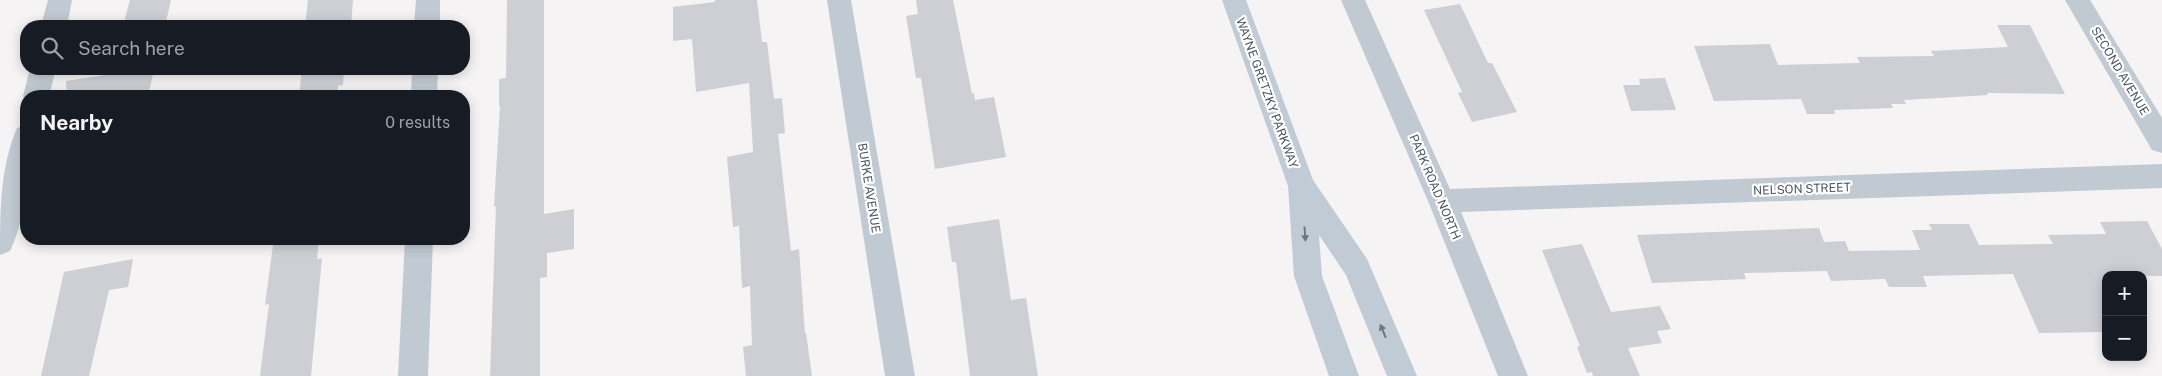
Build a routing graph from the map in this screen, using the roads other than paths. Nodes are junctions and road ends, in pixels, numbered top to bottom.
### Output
1 (60, 0) edge
2 (428, 0) edge
3 (839, 0) edge
4 (1234, 0) edge
5 (1353, 0) edge
6 (2077, 0) edge
7 (55, 20) edge
8 (427, 20) edge
9 (41, 75) edge
10 (425, 75) edge
11 (38, 90) edge
12 (424, 90) edge
13 (2162, 142) edge
14 (20, 160) edge
15 (2162, 176) edge
16 (1301, 185) junction
17 (1442, 201) junction
18 (0, 242) edge
19 (419, 245) edge
20 (413, 376) edge
21 (900, 376) edge
22 (1344, 376) edge
23 (1402, 376) edge
24 (1513, 376) edge

1 - 7 street
2 - 8 street
3 - 21 street, BURKE AVENUE
4 - 16 main road, WAYNE GRETZKY PARKWAY
5 - 17 street, PARK ROAD NORTH
6 - 13 street, SECOND AVENUE
9 - 11 street
10 - 12 street
14 - 18 street
15 - 17 street, NELSON STREET
16 -> 22 main road, WAYNE GRETZKY PARKWAY
23 -> 16 main road, WAYNE GRETZKY PARKWAY
17 - 24 street, PARK ROAD NORTH
19 - 20 street

